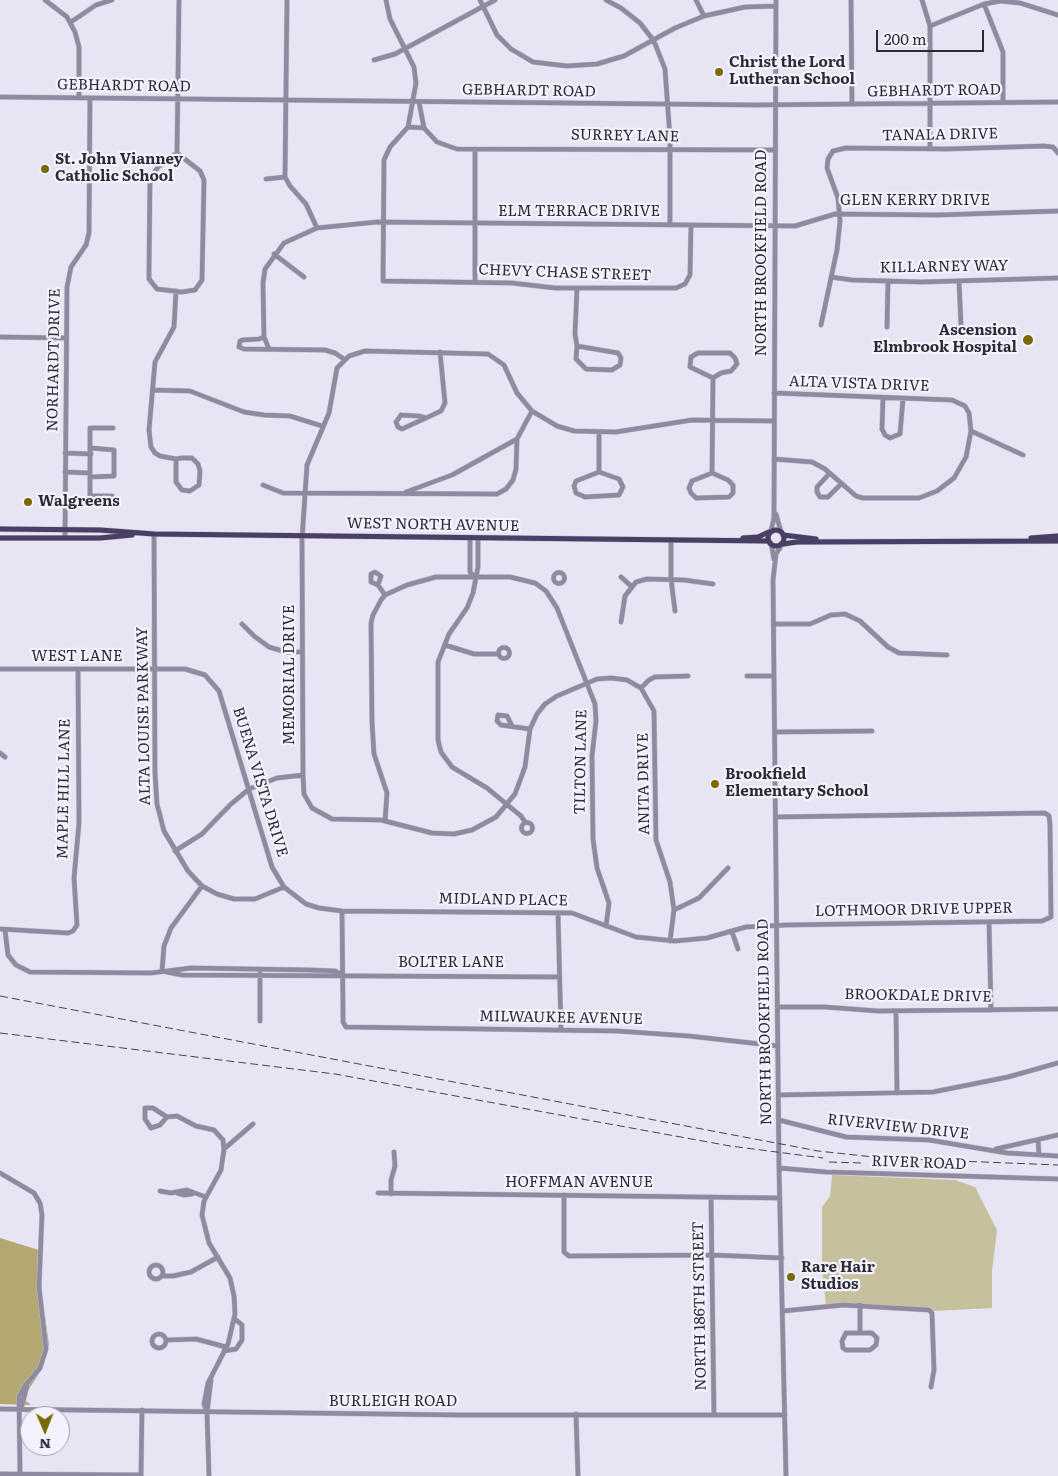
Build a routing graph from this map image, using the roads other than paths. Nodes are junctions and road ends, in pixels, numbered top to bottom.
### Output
1 (45, 0) edge
2 (112, 0) edge
3 (179, 0) edge
4 (287, 0) edge
5 (386, 0) edge
6 (480, 0) edge
7 (495, 0) edge
8 (606, 0) edge
9 (696, 0) edge
10 (851, 0) edge
11 (922, 0) edge
12 (776, 3) edge
13 (984, 4) junction
14 (483, 6) junction
15 (1058, 15) edge
16 (704, 16) junction
17 (71, 22) junction
18 (930, 26) junction
19 (654, 42) junction
20 (405, 49) junction
21 (374, 60) dead end
22 (0, 97) edge
23 (78, 98) junction
24 (90, 98) junction
25 (177, 99) junction
26 (286, 100) junction
27 (413, 102) junction
28 (419, 102) junction
29 (1003, 102) junction
30 (1058, 102) edge
31 (930, 103) junction
32 (667, 104) junction
33 (852, 104) junction
34 (775, 105) junction
35 (408, 127) junction
36 (424, 128) junction
37 (475, 149) junction
38 (670, 149) junction
39 (930, 149) junction
40 (775, 150) junction
41 (1057, 151) edge
42 (177, 153) junction
43 (285, 177) junction
44 (266, 179) dead end
45 (1058, 211) edge
46 (840, 214) junction
47 (383, 222) junction
48 (476, 223) junction
49 (670, 225) junction
50 (691, 226) junction
51 (775, 226) junction
52 (317, 228) junction
53 (274, 254) junction
54 (304, 277) dead end
55 (832, 277) junction
56 (1058, 278) edge
57 (888, 281) junction
58 (959, 281) junction
59 (475, 282) junction
60 (577, 288) junction
61 (176, 292) junction
62 (821, 325) dead end
63 (961, 326) dead end
64 (888, 327) dead end
65 (0, 337) edge
66 (264, 337) junction
67 (66, 338) junction
68 (577, 346) junction
69 (269, 349) junction
70 (440, 352) junction
71 (344, 359) junction
72 (713, 378) junction
73 (154, 390) junction
74 (774, 393) junction
75 (883, 398) junction
76 (902, 399) junction
77 (532, 411) junction
78 (426, 418) junction
79 (712, 420) junction
80 (774, 421) junction
81 (322, 426) junction
82 (113, 428) dead end
83 (971, 431) junction
84 (599, 433) junction
85 (517, 438) junction
86 (91, 451) junction
87 (65, 453) junction
88 (1023, 455) dead end
89 (176, 459) junction
90 (774, 459) junction
91 (65, 472) junction
92 (599, 472) junction
93 (712, 473) junction
94 (829, 474) junction
95 (90, 475) junction
96 (263, 485) dead end
97 (840, 485) junction
98 (304, 493) junction
99 (401, 493) junction
100 (112, 496) dead end
101 (774, 506) junction
102 (0, 529) edge
103 (65, 529) junction
104 (770, 532) junction
105 (150, 534) junction
106 (782, 534) junction
107 (302, 536) junction
108 (1058, 536) edge
109 (0, 538) edge
110 (65, 538) junction
111 (470, 539) junction
112 (478, 539) junction
113 (672, 541) junction
114 (717, 541) junction
115 (1005, 541) junction
116 (1058, 541) edge
117 (770, 542) junction
118 (836, 542) junction
119 (782, 545) junction
120 (774, 567) junction
121 (475, 576) junction
122 (621, 577) dead end
123 (671, 580) junction
124 (555, 581) dead end
125 (713, 584) dead end
126 (378, 585) dead end
127 (631, 586) junction
128 (546, 590) junction
129 (385, 595) junction
130 (675, 611) dead end
131 (621, 622) dead end
132 (242, 624) dead end
133 (774, 624) junction
134 (446, 645) junction
135 (302, 652) junction
136 (498, 654) dead end
137 (947, 655) dead end
138 (0, 669) edge
139 (154, 669) junction
140 (78, 670) junction
141 (688, 676) dead end
142 (747, 676) dead end
143 (774, 676) junction
144 (588, 683) junction
145 (641, 688) junction
146 (512, 726) dead end
147 (530, 729) junction
148 (872, 731) dead end
149 (775, 732) junction
150 (0, 753) edge
151 (6, 757) dead end
152 (303, 775) junction
153 (249, 790) junction
154 (508, 804) junction
155 (776, 816) junction
156 (385, 821) junction
157 (525, 822) dead end
158 (175, 851) junction
159 (728, 868) dead end
160 (202, 886) junction
161 (284, 887) junction
162 (674, 910) junction
163 (342, 911) junction
164 (558, 913) junction
165 (989, 922) junction
166 (777, 925) junction
167 (606, 926) junction
168 (2, 930) edge
169 (732, 932) junction
170 (670, 941) junction
171 (738, 949) dead end
172 (260, 969) junction
173 (162, 971) junction
174 (342, 974) junction
175 (260, 976) junction
176 (559, 977) junction
177 (778, 1007) junction
178 (1058, 1009) edge
179 (990, 1010) junction
180 (896, 1011) junction
181 (260, 1021) dead end
182 (561, 1030) junction
183 (778, 1046) junction
184 (1058, 1063) edge
185 (897, 1094) junction
186 (779, 1095) junction
187 (167, 1117) junction
188 (779, 1120) junction
189 (253, 1124) dead end
190 (1058, 1135) edge
191 (1038, 1140) junction
192 (224, 1149) junction
193 (986, 1149) junction
194 (394, 1152) dead end
195 (1039, 1155) junction
196 (1058, 1156) edge
197 (780, 1168) junction
198 (0, 1173) edge
199 (1058, 1179) edge
200 (160, 1191) dead end
201 (378, 1193) dead end
202 (391, 1194) junction
203 (564, 1195) junction
204 (711, 1197) junction
205 (206, 1198) junction
206 (780, 1198) junction
207 (713, 1255) junction
208 (218, 1257) junction
209 (782, 1258) junction
210 (163, 1276) dead end
211 (860, 1305) junction
212 (783, 1311) junction
213 (235, 1319) junction
214 (860, 1333) junction
215 (166, 1340) dead end
216 (225, 1349) junction
217 (931, 1387) dead end
218 (20, 1407) edge
219 (0, 1409) edge
220 (20, 1409) edge
221 (70, 1409) edge
222 (142, 1410) junction
223 (207, 1412) junction
224 (576, 1414) junction
225 (714, 1415) junction
226 (785, 1415) junction
227 (20, 1442) edge
228 (0, 1474) edge
229 (19, 1475) edge
230 (141, 1475) edge
231 (85, 1476) edge
232 (209, 1476) edge
233 (578, 1476) edge
234 (786, 1476) edge

1 - 17 street
2 - 17 street
3 - 25 street
4 - 26 street
5 - 20 street
6 - 14 street
7 - 14 street
8 - 19 street
9 - 16 street
10 - 33 street
11 - 18 street
12 - 16 street
12 - 34 street, NORTH BROOKFIELD ROAD
13 - 15 street
13 - 18 street
13 - 29 street
14 - 19 street
14 - 20 street
16 - 19 street
17 - 23 street
18 - 31 street
19 - 32 street
20 - 21 street
20 - 27 street
22 - 23 street, GEBHARDT ROAD
23 - 24 street, GEBHARDT ROAD
24 - 25 street, GEBHARDT ROAD
24 - 67 street, NORHARDT DRIVE
25 - 26 street, GEBHARDT ROAD
25 - 42 street
26 - 27 street, GEBHARDT ROAD
26 - 43 street
27 - 28 street, GEBHARDT ROAD
27 - 35 street
28 - 32 street, GEBHARDT ROAD
28 - 36 street
29 - 30 street, GEBHARDT ROAD
29 - 31 street, GEBHARDT ROAD
31 - 33 street, GEBHARDT ROAD
31 - 39 street
32 - 34 street, GEBHARDT ROAD
32 - 38 street
33 - 34 street, GEBHARDT ROAD
34 - 40 street, NORTH BROOKFIELD ROAD
35 - 36 street
35 - 47 street
36 - 37 street, SURREY LANE
37 - 38 street, SURREY LANE
37 - 48 street
38 - 40 street, SURREY LANE
38 - 49 street
39 - 41 street, TANALA DRIVE
39 - 46 street, TANALA DRIVE
40 - 51 street, NORTH BROOKFIELD ROAD
42 - 61 street
42 - 61 street
43 - 44 street
43 - 52 street
45 - 46 street, GLEN KERRY DRIVE
46 - 51 street, GLEN KERRY DRIVE
46 - 55 street
47 - 48 street, ELM TERRACE DRIVE
47 - 52 street, ELM TERRACE DRIVE
47 - 59 street, CHEVY CHASE STREET
48 - 49 street, ELM TERRACE DRIVE
48 - 59 street
49 - 50 street, ELM TERRACE DRIVE
50 - 51 street, ELM TERRACE DRIVE
50 - 60 street, CHEVY CHASE STREET
51 - 74 street, NORTH BROOKFIELD ROAD
52 - 53 street, ELM TERRACE DRIVE
53 - 54 street
53 - 66 street
55 - 57 street, KILLARNEY WAY
55 - 62 street
56 - 58 street, KILLARNEY WAY
57 - 58 street, KILLARNEY WAY
57 - 64 street
58 - 63 street
59 - 60 street, CHEVY CHASE STREET
60 - 68 street
61 - 73 street
65 - 67 street
66 - 69 street
66 - 69 street
67 - 87 street, NORHARDT DRIVE
68 - 68 street
69 - 71 street
70 - 71 street
70 - 77 street
70 - 78 street
71 - 81 street, MEMORIAL DRIVE
72 - 72 street
72 - 79 street
73 - 81 street
73 - 89 street
74 - 75 street, ALTA VISTA DRIVE
74 - 80 street, NORTH BROOKFIELD ROAD
75 - 76 street, ALTA VISTA DRIVE
75 - 76 street
76 - 83 street, ALTA VISTA DRIVE
77 - 84 street
77 - 85 street
78 - 78 street
79 - 80 street
79 - 84 street
79 - 93 street
80 - 90 street, NORTH BROOKFIELD ROAD
81 - 98 street, MEMORIAL DRIVE
82 - 86 street
83 - 88 street
83 - 97 street
84 - 92 street
85 - 99 street
85 - 99 street
86 - 87 street
86 - 95 street
86 - 95 street
87 - 91 street, NORHARDT DRIVE
89 - 89 street
90 - 94 street
90 - 101 street, NORTH BROOKFIELD ROAD
91 - 95 street
91 - 103 street, NORHARDT DRIVE
92 - 92 street
93 - 93 street
94 - 97 street
94 - 97 street
95 - 100 street
96 - 98 street
98 - 99 street
98 - 107 street, MEMORIAL DRIVE
101 - 104 street, NORTH BROOKFIELD ROAD
101 - 106 street, NORTH BROOKFIELD ROAD
102 - 103 main road, WEST NORTH AVENUE
103 - 105 main road, WEST NORTH AVENUE
103 - 110 street, NORHARDT DRIVE
104 - 106 main road
104 - 114 main road, WEST NORTH AVENUE
104 - 117 main road
105 - 107 main road, WEST NORTH AVENUE
105 - 110 main road, WEST NORTH AVENUE
105 - 139 street, ALTA LOUISE PARKWAY
106 - 118 main road
106 - 119 main road
107 - 111 main road, WEST NORTH AVENUE
107 - 135 street, MEMORIAL DRIVE
108 - 115 main road
109 - 110 main road, WEST NORTH AVENUE
111 - 112 main road, WEST NORTH AVENUE
111 - 121 street
112 - 113 main road, WEST NORTH AVENUE
112 - 121 street
113 - 114 main road, WEST NORTH AVENUE
113 - 123 street
114 - 117 main road, WEST NORTH AVENUE
115 - 116 main road
115 - 118 main road
117 - 119 main road, WEST NORTH AVENUE
117 - 120 street, NORTH BROOKFIELD ROAD
118 - 119 main road
119 - 120 street, NORTH BROOKFIELD ROAD
120 - 133 street, NORTH BROOKFIELD ROAD
121 - 128 street
121 - 129 street
121 - 134 street
122 - 127 street
123 - 125 street
123 - 127 street
123 - 130 street
124 - 128 street
126 - 129 street
127 - 131 street
128 - 144 street, TILTON LANE
129 - 156 street
132 - 135 street
133 - 137 street
133 - 143 street, NORTH BROOKFIELD ROAD
134 - 136 street
134 - 154 street
135 - 152 street, MEMORIAL DRIVE
138 - 140 street, WEST LANE
139 - 140 street, WEST LANE
139 - 153 street, BUENA VISTA DRIVE
139 - 158 street, ALTA LOUISE PARKWAY
140 - 168 street, MAPLE HILL LANE
141 - 145 street
142 - 143 street
143 - 149 street, NORTH BROOKFIELD ROAD
144 - 145 street
144 - 147 street
144 - 167 street, TILTON LANE
145 - 162 street, ANITA DRIVE
146 - 147 street
147 - 154 street
148 - 149 street
149 - 155 street, NORTH BROOKFIELD ROAD
150 - 151 street
152 - 153 street
152 - 156 street, MEMORIAL DRIVE
153 - 158 street
153 - 161 street, BUENA VISTA DRIVE
154 - 156 street
154 - 157 street
155 - 165 street, LOTHMOOR DRIVE UPPER
155 - 166 street, NORTH BROOKFIELD ROAD
158 - 160 street, ALTA LOUISE PARKWAY
159 - 162 street
160 - 161 street, ALTA LOUISE PARKWAY
160 - 173 street
161 - 163 street, BUENA VISTA DRIVE
162 - 170 street, ANITA DRIVE
163 - 164 street, MIDLAND PLACE
163 - 174 street
164 - 167 street, MIDLAND PLACE
164 - 176 street
165 - 166 street, LOTHMOOR DRIVE UPPER
165 - 179 street
166 - 169 street, MIDLAND PLACE
166 - 177 street, NORTH BROOKFIELD ROAD
167 - 170 street, MIDLAND PLACE
168 - 173 street, BOLTER LANE
169 - 170 street, MIDLAND PLACE
169 - 171 street
172 - 173 street, BOLTER LANE
172 - 174 street, BOLTER LANE
172 - 175 street
173 - 175 street, BOLTER LANE
174 - 175 street, BOLTER LANE
174 - 176 street, BOLTER LANE
174 - 182 street, MILWAUKEE AVENUE
175 - 181 street
176 - 182 street
177 - 180 street, BROOKDALE DRIVE
177 - 183 street, NORTH BROOKFIELD ROAD
178 - 179 street, BROOKDALE DRIVE
179 - 180 street, BROOKDALE DRIVE
180 - 185 street
182 - 183 street, MILWAUKEE AVENUE
183 - 186 street, NORTH BROOKFIELD ROAD
184 - 185 street
185 - 186 street
186 - 188 street, NORTH BROOKFIELD ROAD
187 - 187 street
187 - 192 street
188 - 193 street, RIVERVIEW DRIVE
188 - 197 street, NORTH BROOKFIELD ROAD
189 - 192 street
190 - 191 street, RIVERVIEW DRIVE
191 - 193 street, RIVERVIEW DRIVE
191 - 195 street
192 - 205 street
193 - 195 street, RIVERVIEW DRIVE
194 - 202 street
195 - 196 street, RIVERVIEW DRIVE
197 - 199 street, RIVER ROAD
197 - 206 street, NORTH BROOKFIELD ROAD
198 - 218 street
200 - 205 street
201 - 202 street, HOFFMAN AVENUE
202 - 203 street, HOFFMAN AVENUE
203 - 204 street, HOFFMAN AVENUE
203 - 207 street
204 - 206 street, HOFFMAN AVENUE
204 - 207 street, NORTH 186TH STREET
205 - 208 street
206 - 209 street, NORTH BROOKFIELD ROAD
207 - 209 street
207 - 225 street, NORTH 186TH STREET
208 - 210 street
208 - 213 street
209 - 212 street, NORTH BROOKFIELD ROAD
211 - 212 street
211 - 214 street
211 - 217 street
212 - 226 street, NORTH BROOKFIELD ROAD
213 - 216 street
213 - 216 street
214 - 214 street
215 - 216 street
216 - 223 street
219 - 220 street, BURLEIGH ROAD
221 - 222 street, BURLEIGH ROAD
222 - 223 street, BURLEIGH ROAD
222 - 230 street
223 - 224 street, BURLEIGH ROAD
223 - 232 street
224 - 225 street, BURLEIGH ROAD
224 - 233 street
225 - 226 street, BURLEIGH ROAD
226 - 234 street, NORTH BROOKFIELD ROAD
227 - 229 street
228 - 229 street
229 - 231 street
230 - 231 street

